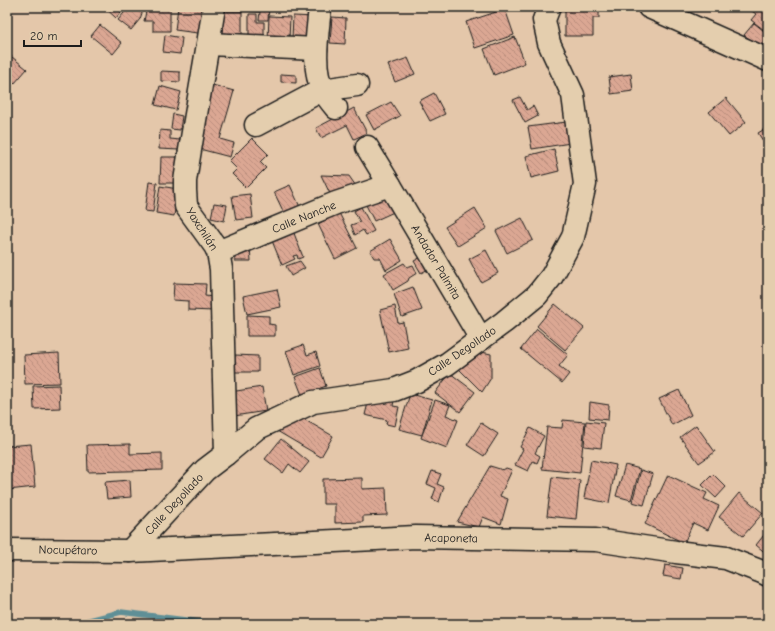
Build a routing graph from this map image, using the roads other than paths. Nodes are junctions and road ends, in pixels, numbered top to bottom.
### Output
1 (214, 7) edge
2 (320, 7) edge
3 (549, 7) edge
4 (649, 7) edge
5 (208, 44) junction
6 (316, 49) junction
7 (768, 60) edge
8 (356, 85) dead end
9 (322, 90) junction
10 (336, 108) dead end
11 (256, 125) dead end
12 (366, 147) dead end
13 (390, 185) junction
14 (218, 252) junction
15 (482, 339) junction
16 (226, 454) junction
17 (7, 550) edge
18 (130, 551) junction
19 (768, 575) edge

1 - 5 street, Yaxchilán
2 - 6 street
3 - 15 street, Calle Degollado
4 - 7 street
5 - 6 street
5 - 14 street, Yaxchilán
6 - 9 street
8 - 9 street
9 - 10 street
9 - 11 street
12 - 13 street, Andador Palmita
13 - 14 street, Calle Nanche
13 - 15 street, Andador Palmita
14 - 16 street, Yaxchilán
15 - 16 street, Calle Degollado
16 - 18 street, Calle Degollado
17 - 18 street, Nocupétaro
18 - 19 street, Acaponeta

